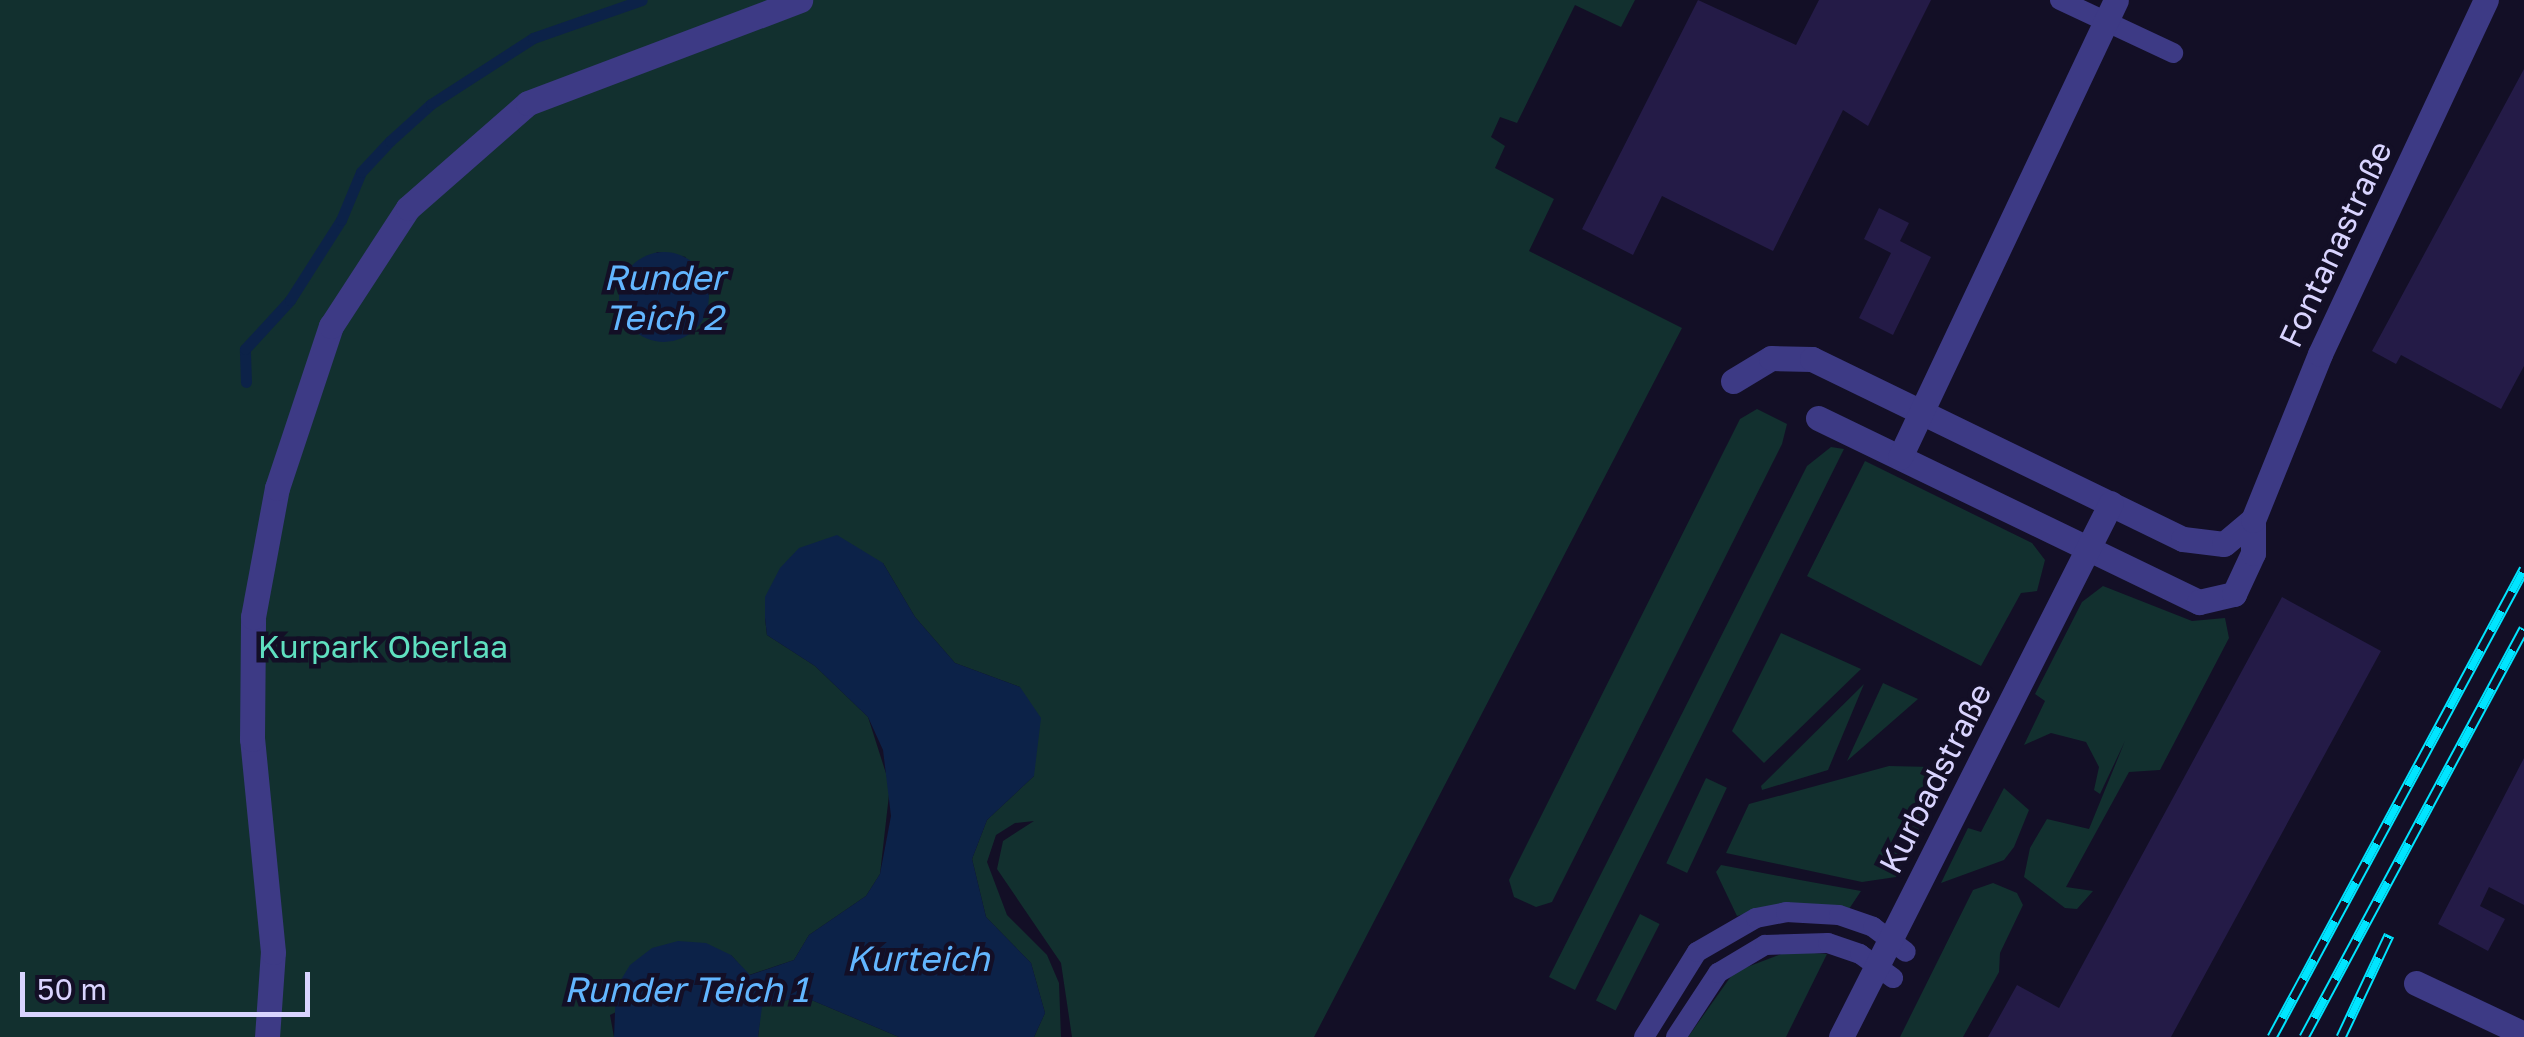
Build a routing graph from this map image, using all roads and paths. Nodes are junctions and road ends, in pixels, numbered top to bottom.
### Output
1 (800, 0) edge
2 (2060, 0) edge
3 (2486, 0) edge
4 (2112, 11) edge
5 (2172, 53) dead end
6 (1733, 381) dead end
7 (1923, 410) junction
8 (1818, 418) dead end
9 (1900, 457) junction
10 (2110, 502) junction
11 (2253, 520) junction
12 (2088, 548) junction
13 (1898, 945) junction
14 (1885, 971) junction
15 (2416, 983) dead end
16 (2524, 1034) edge
17 (267, 1037) edge
18 (1644, 1037) edge
19 (1676, 1037) edge
20 (1840, 1037) edge

1 - 17 street
2 - 4 lane
3 - 11 street, Fontanastraße
4 - 5 lane
4 - 7 street
6 - 7 street
7 - 9 street
7 - 10 street
8 - 9 street
9 - 12 street
10 - 11 street
10 - 12 street, Kurbadstraße
11 - 12 street
12 - 13 street, Kurbadstraße
13 - 14 street, Kurbadstraße
13 - 18 lane
14 - 19 lane
14 - 20 street, Kurbadstraße
15 - 16 street

